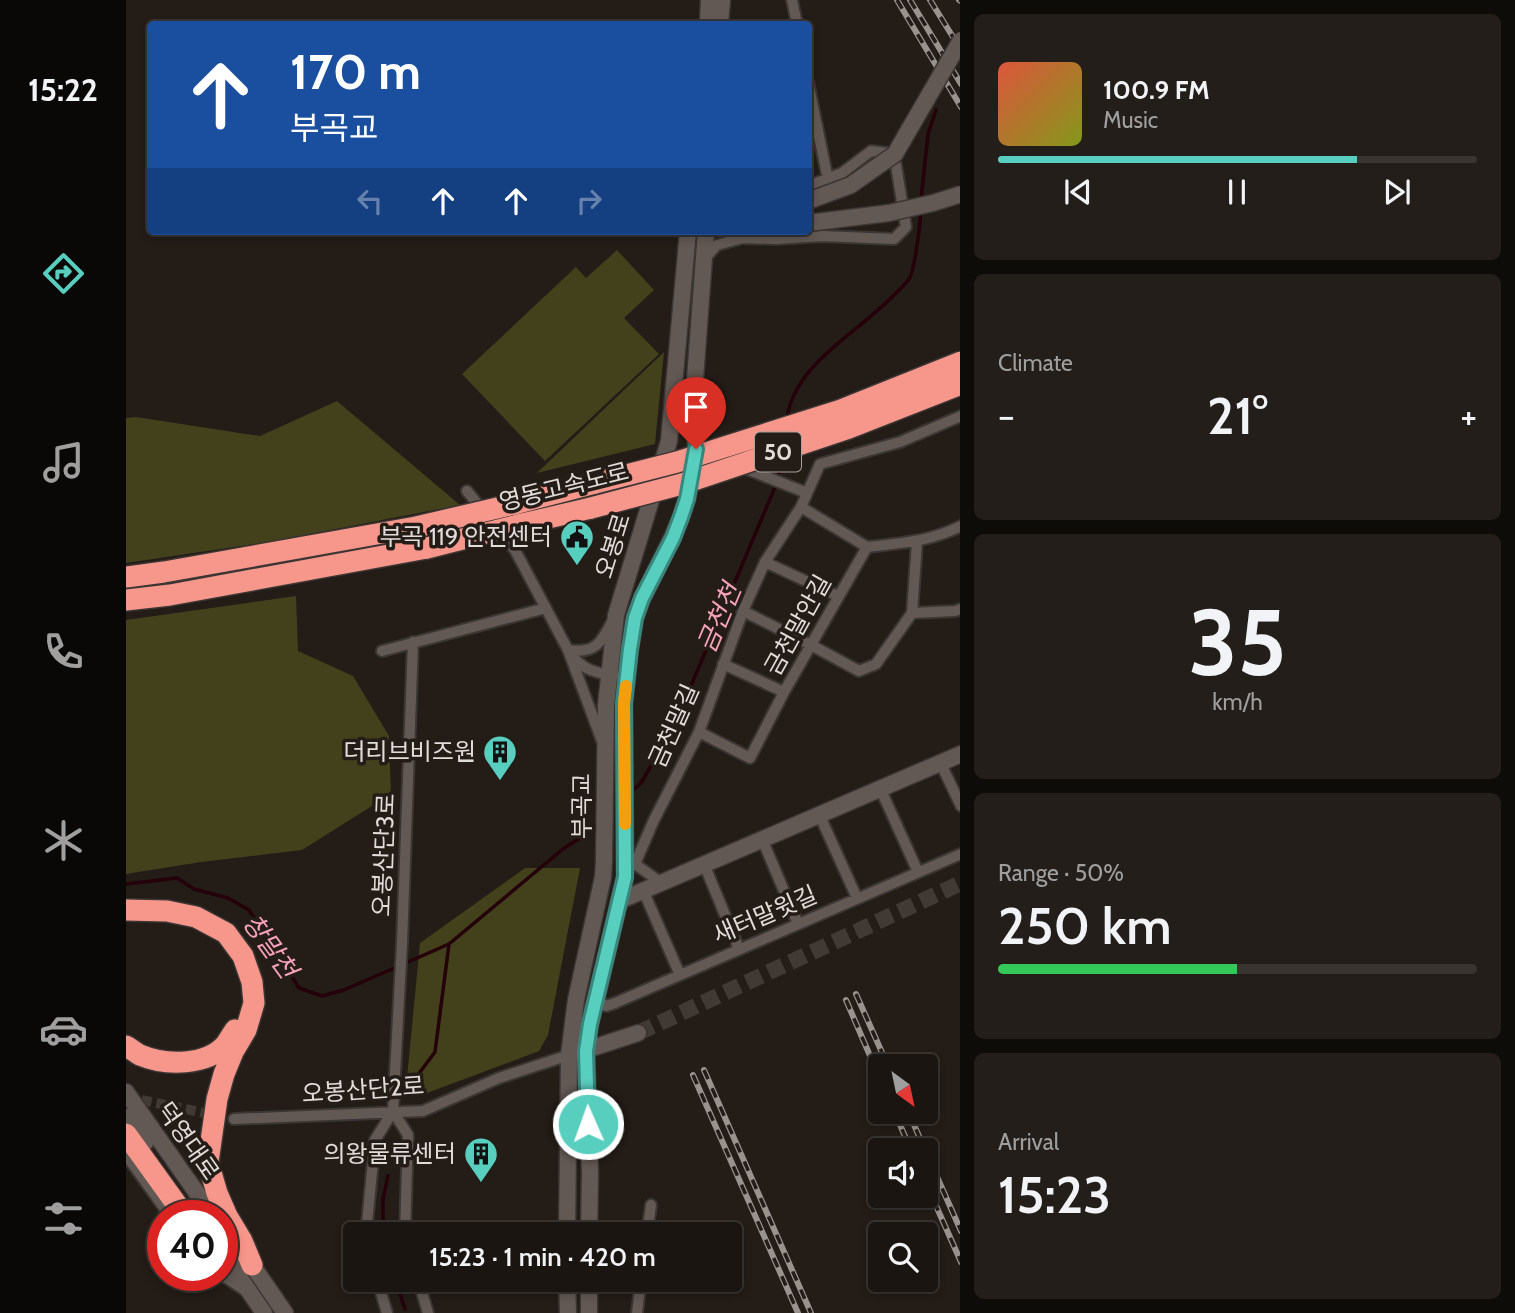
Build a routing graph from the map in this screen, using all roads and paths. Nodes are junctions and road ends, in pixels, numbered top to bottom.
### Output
1 (709, 0) edge
2 (722, 0) edge
3 (792, 0) edge
4 (708, 21) edge
5 (720, 21) edge
6 (796, 21) edge
7 (960, 40) edge
8 (812, 102) edge
9 (828, 180) junction
10 (812, 185) edge
11 (960, 194) edge
12 (812, 200) edge
13 (812, 222) edge
14 (688, 235) edge
15 (706, 235) edge
16 (705, 258) junction
17 (960, 362) edge
18 (960, 384) edge
19 (960, 416) edge
20 (696, 449) junction
21 (467, 491) dead end
22 (807, 493) junction
23 (801, 507) junction
24 (516, 514) junction
25 (960, 526) edge
26 (917, 542) junction
27 (867, 547) junction
28 (765, 562) junction
29 (126, 577) edge
30 (838, 596) junction
31 (126, 600) edge
32 (546, 608) junction
33 (960, 609) edge
34 (743, 611) junction
35 (912, 613) junction
36 (616, 615) junction
37 (413, 642) junction
38 (811, 645) junction
39 (568, 650) junction
40 (382, 651) dead end
41 (723, 664) junction
42 (608, 675) junction
43 (627, 679) junction
44 (784, 692) junction
45 (699, 732) junction
46 (625, 747) joint
47 (605, 751) junction
48 (960, 754) edge
49 (940, 762) junction
50 (880, 788) junction
51 (960, 806) edge
52 (819, 814) junction
53 (762, 839) junction
54 (960, 854) edge
55 (704, 863) junction
56 (630, 867) junction
57 (918, 872) junction
58 (660, 882) junction
59 (643, 890) junction
60 (857, 898) junction
61 (619, 901) junction
62 (126, 910) edge
63 (126, 919) edge
64 (798, 923) junction
65 (738, 949) junction
66 (680, 975) junction
67 (599, 987) junction
68 (638, 1033) tunnel mouth
69 (126, 1046) edge
70 (586, 1051) junction
71 (569, 1055) junction
72 (126, 1092) edge
73 (393, 1111) junction
74 (126, 1117) edge
75 (234, 1119) tunnel mouth
76 (126, 1134) edge
77 (126, 1155) edge
78 (158, 1200) edge
79 (173, 1200) edge
80 (186, 1200) edge
81 (203, 1200) edge
82 (651, 1205) dead end
83 (367, 1222) edge
84 (405, 1222) edge
85 (567, 1222) edge
86 (589, 1222) edge
87 (649, 1222) edge
88 (238, 1251) edge
89 (252, 1265) junction
90 (238, 1275) edge
91 (238, 1285) edge
92 (381, 1292) edge
93 (422, 1292) edge
94 (567, 1292) edge
95 (589, 1292) edge
96 (639, 1292) edge
97 (250, 1293) junction
98 (264, 1313) edge
99 (285, 1313) edge
100 (387, 1313) edge
101 (428, 1313) edge
102 (568, 1313) edge
103 (589, 1313) edge
104 (637, 1313) edge

1 - 4 street
2 - 5 street
3 - 6 street
7 - 12 street, bridge
8 - 9 street
9 - 10 street
9 - 16 street
11 - 13 street, bridge
14 - 36 street, 오봉로
15 - 16 street, 오봉로
16 - 20 street, 오봉로
17 - 24 highway, 영동고속도로 / 50, bridge
18 - 24 highway, 영동고속도로 / 50, bridge
19 - 22 street, 금천말길
20 - 22 street
20 - 43 street, 오봉로
21 - 32 street
22 - 23 street, 금천말길
23 - 27 street
23 - 28 street, 금천말길
24 - 29 highway, 영동고속도로 / 50, bridge
24 - 31 highway, 영동고속도로 / 50, bridge
25 - 26 street
26 - 27 street
26 - 35 street
27 - 30 street, 금천말안길
28 - 30 street
28 - 34 street, 금천말길
30 - 38 street, 금천말안길
32 - 37 street
32 - 39 street
33 - 35 street
34 - 38 street
34 - 41 street, 금천말길
35 - 38 street
36 - 39 street
36 - 42 street, 오봉로
37 - 40 street
37 - 73 street, 오봉산단3로
38 - 44 street, 금천말안길
39 - 42 street
39 - 47 street
41 - 44 street
41 - 45 street, 금천말길
42 - 43 street
42 - 47 street, 오봉로
43 - 46 street, 오봉로
44 - 45 street, 금천말안길
45 - 56 street, 금천말길
46 - 56 street, 부곡교
47 - 71 street, 부곡교
48 - 49 street
49 - 50 street
49 - 51 street
50 - 52 street
50 - 57 street
52 - 53 street
52 - 60 street
53 - 55 street
53 - 64 street
54 - 57 street, 새터말윗길
55 - 58 street
55 - 65 street
56 - 58 street
56 - 61 street
57 - 60 street, 새터말윗길
58 - 59 street
59 - 61 street
59 - 66 street
60 - 64 street, 새터말윗길
61 - 67 street
62 - 89 highway
63 - 69 highway
64 - 65 street, 새터말윗길
65 - 66 street, 새터말윗길
66 - 67 street, 새터말윗길
67 - 70 street
68 - 70 street
70 - 71 street
70 - 86 street
71 - 73 street, 오봉산단2로
71 - 85 street
72 - 81 street, 덕영대로
73 - 75 street, 오봉산단2로
73 - 83 street
73 - 84 street
74 - 80 street, 덕영대로
76 - 79 highway
77 - 78 street
82 - 87 street
88 - 89 street
89 - 99 street
90 - 97 street
91 - 97 street
92 - 100 street
93 - 101 street
94 - 102 street
95 - 103 street
96 - 104 street
97 - 98 street

